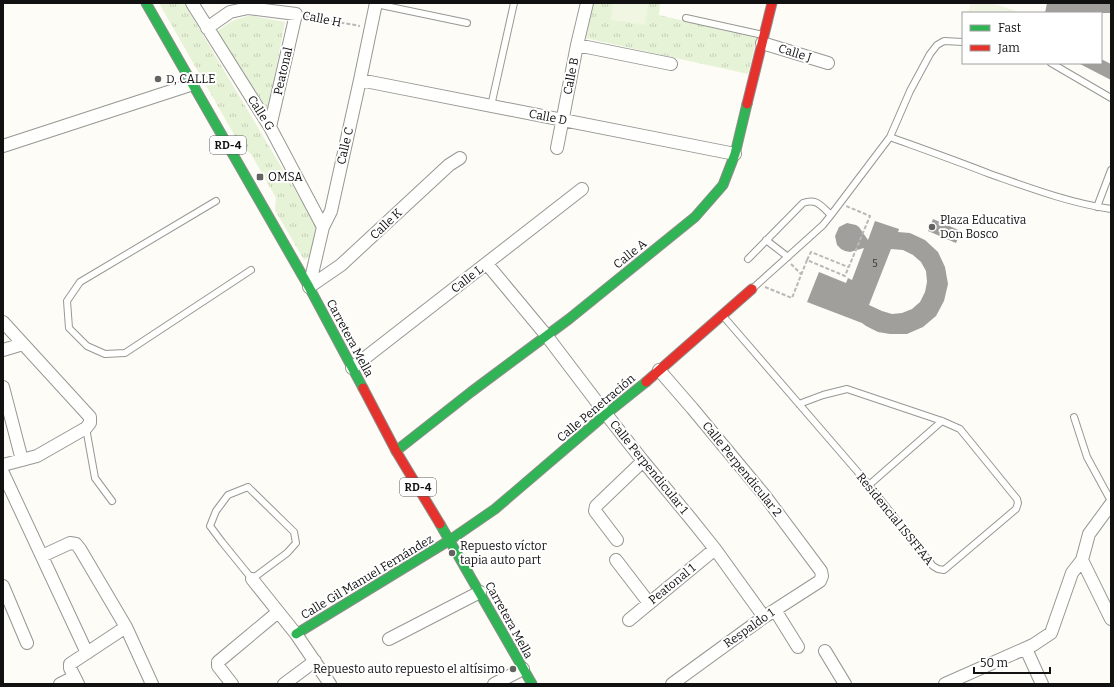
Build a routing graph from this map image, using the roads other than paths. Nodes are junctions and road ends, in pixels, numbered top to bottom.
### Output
1 (146, 3) edge
2 (192, 3) edge
3 (376, 3) edge
4 (514, 3) edge
5 (587, 3) edge
6 (772, 3) edge
7 (296, 14) joint
8 (686, 18) dead end
9 (467, 23) dead end
10 (207, 28) junction
11 (763, 39) junction
12 (962, 42) edge
13 (577, 45) junction
14 (828, 63) dead end
15 (671, 64) dead end
16 (1053, 64) edge
17 (360, 80) junction
18 (193, 84) junction
19 (1111, 98) edge
20 (491, 106) junction
21 (562, 120) junction
22 (270, 127) junction
23 (890, 137) junction
24 (3, 146) edge
25 (558, 148) dead end
26 (735, 154) junction
27 (460, 158) dead end
28 (1111, 170) edge
29 (582, 189) dead end
30 (216, 201) dead end
31 (1097, 207) junction
32 (1111, 209) edge
33 (831, 215) junction
34 (323, 227) junction
35 (766, 240) junction
36 (787, 258) junction
37 (748, 259) dead end
38 (487, 264) junction
39 (251, 270) dead end
40 (755, 286) joint
41 (309, 287) junction
42 (722, 315) junction
43 (3, 322) edge
44 (546, 335) junction
45 (23, 344) junction
46 (3, 350) edge
47 (352, 368) junction
48 (658, 370) junction
49 (3, 387) edge
50 (799, 404) junction
51 (606, 414) junction
52 (1074, 417) dead end
53 (942, 421) junction
54 (88, 425) junction
55 (396, 451) junction
56 (22, 460) junction
57 (643, 461) junction
58 (3, 465) edge
59 (3, 473) edge
60 (869, 485) junction
61 (112, 501) dead end
62 (1111, 503) edge
63 (450, 540) junction
64 (617, 540) dead end
65 (715, 549) junction
66 (42, 556) junction
67 (616, 560) dead end
68 (1082, 560) junction
69 (821, 571) joint
70 (252, 579) junction
71 (3, 586) edge
72 (480, 592) junction
73 (649, 603) junction
74 (775, 610) junction
75 (278, 612) junction
76 (764, 617) junction
77 (629, 620) dead end
78 (1111, 620) edge
79 (126, 627) junction
80 (296, 634) junction
81 (389, 639) dead end
82 (27, 643) dead end
83 (798, 647) dead end
84 (1026, 648) junction
85 (825, 651) dead end
86 (87, 653) junction
87 (315, 661) junction
88 (523, 669) junction
89 (76, 680) edge
90 (948, 683) edge
91 (60, 684) edge
92 (152, 684) edge
93 (232, 684) edge
94 (284, 684) edge
95 (330, 684) edge
96 (494, 684) edge
97 (532, 684) edge
98 (672, 684) edge
99 (845, 684) edge
100 (1042, 684) edge

1 - 18 street, Carretera Mella / RD-4
2 - 10 street, Calle G
3 - 9 lane
3 - 17 street, Calle C
4 - 20 lane
5 - 13 street, Calle B
6 - 11 street, Calle A
7 - 10 street, Calle H
7 - 22 street, Peatonal
8 - 11 lane
10 - 22 street, Calle G
11 - 14 street, Calle J
11 - 26 street, Calle A
12 - 23 lane
13 - 15 street
13 - 21 street, Calle B
16 - 19 lane
17 - 20 street, Calle D
17 - 34 street, Calle C
18 - 24 street
18 - 41 street, Carretera Mella / RD-4
20 - 21 street, Calle D
21 - 25 street, Calle B
21 - 26 street, Calle D
22 - 34 street, Calle G
23 - 31 lane
23 - 33 lane
26 - 44 street, Calle A
27 - 41 street, Calle K
28 - 31 lane
29 - 38 street, Calle L
30 - 39 lane
31 - 32 lane
33 - 35 lane
33 - 36 lane
34 - 41 street, Calle C
35 - 36 lane
35 - 37 lane
36 - 40 lane
38 - 44 street, Calle Perpendicular 1
38 - 47 street, Calle L
40 - 42 street, Calle Penetración
41 - 47 street, Carretera Mella / RD-4
42 - 48 street, Calle Penetración
42 - 50 lane, Residencial ISSFFAA
43 - 45 street
44 - 51 street, Calle Perpendicular 1
44 - 55 street, Calle A
45 - 46 street
45 - 54 street
47 - 55 street, Carretera Mella / RD-4
48 - 51 street, Calle Penetración
48 - 69 street, Calle Perpendicular 2
49 - 56 street
50 - 53 lane, Residencial ISSFFAA
50 - 60 lane, Residencial ISSFFAA
51 - 57 street, Calle Perpendicular 1
51 - 63 street, Calle Penetración
52 - 62 lane
53 - 60 lane
53 - 60 lane, Residencial ISSFFAA
54 - 56 street
54 - 61 lane
55 - 63 street, Carretera Mella / RD-4
56 - 58 street
57 - 64 street
57 - 65 street, Calle Perpendicular 1
59 - 66 street
62 - 68 street
63 - 72 street, Carretera Mella / RD-4
63 - 80 street, Calle Gil Manuel Fernández
65 - 73 street, Peatonal 1
65 - 76 street, Calle Perpendicular 1
66 - 79 street
66 - 86 street
67 - 73 street
68 - 78 street
68 - 84 street
69 - 74 street, Respaldo 1
70 - 70 lane
70 - 75 street
71 - 82 street
72 - 81 street
72 - 88 street, Carretera Mella / RD-4
73 - 77 street, Peatonal 1
74 - 76 street, Respaldo 1
74 - 83 street
75 - 80 street
75 - 93 street
76 - 98 street, Respaldo 1
79 - 86 street
79 - 92 street
80 - 87 street
84 - 90 street
84 - 100 street
85 - 99 street
86 - 89 street
87 - 94 street
87 - 95 street
88 - 96 street
88 - 97 street, Carretera Mella / RD-4
89 - 91 street

